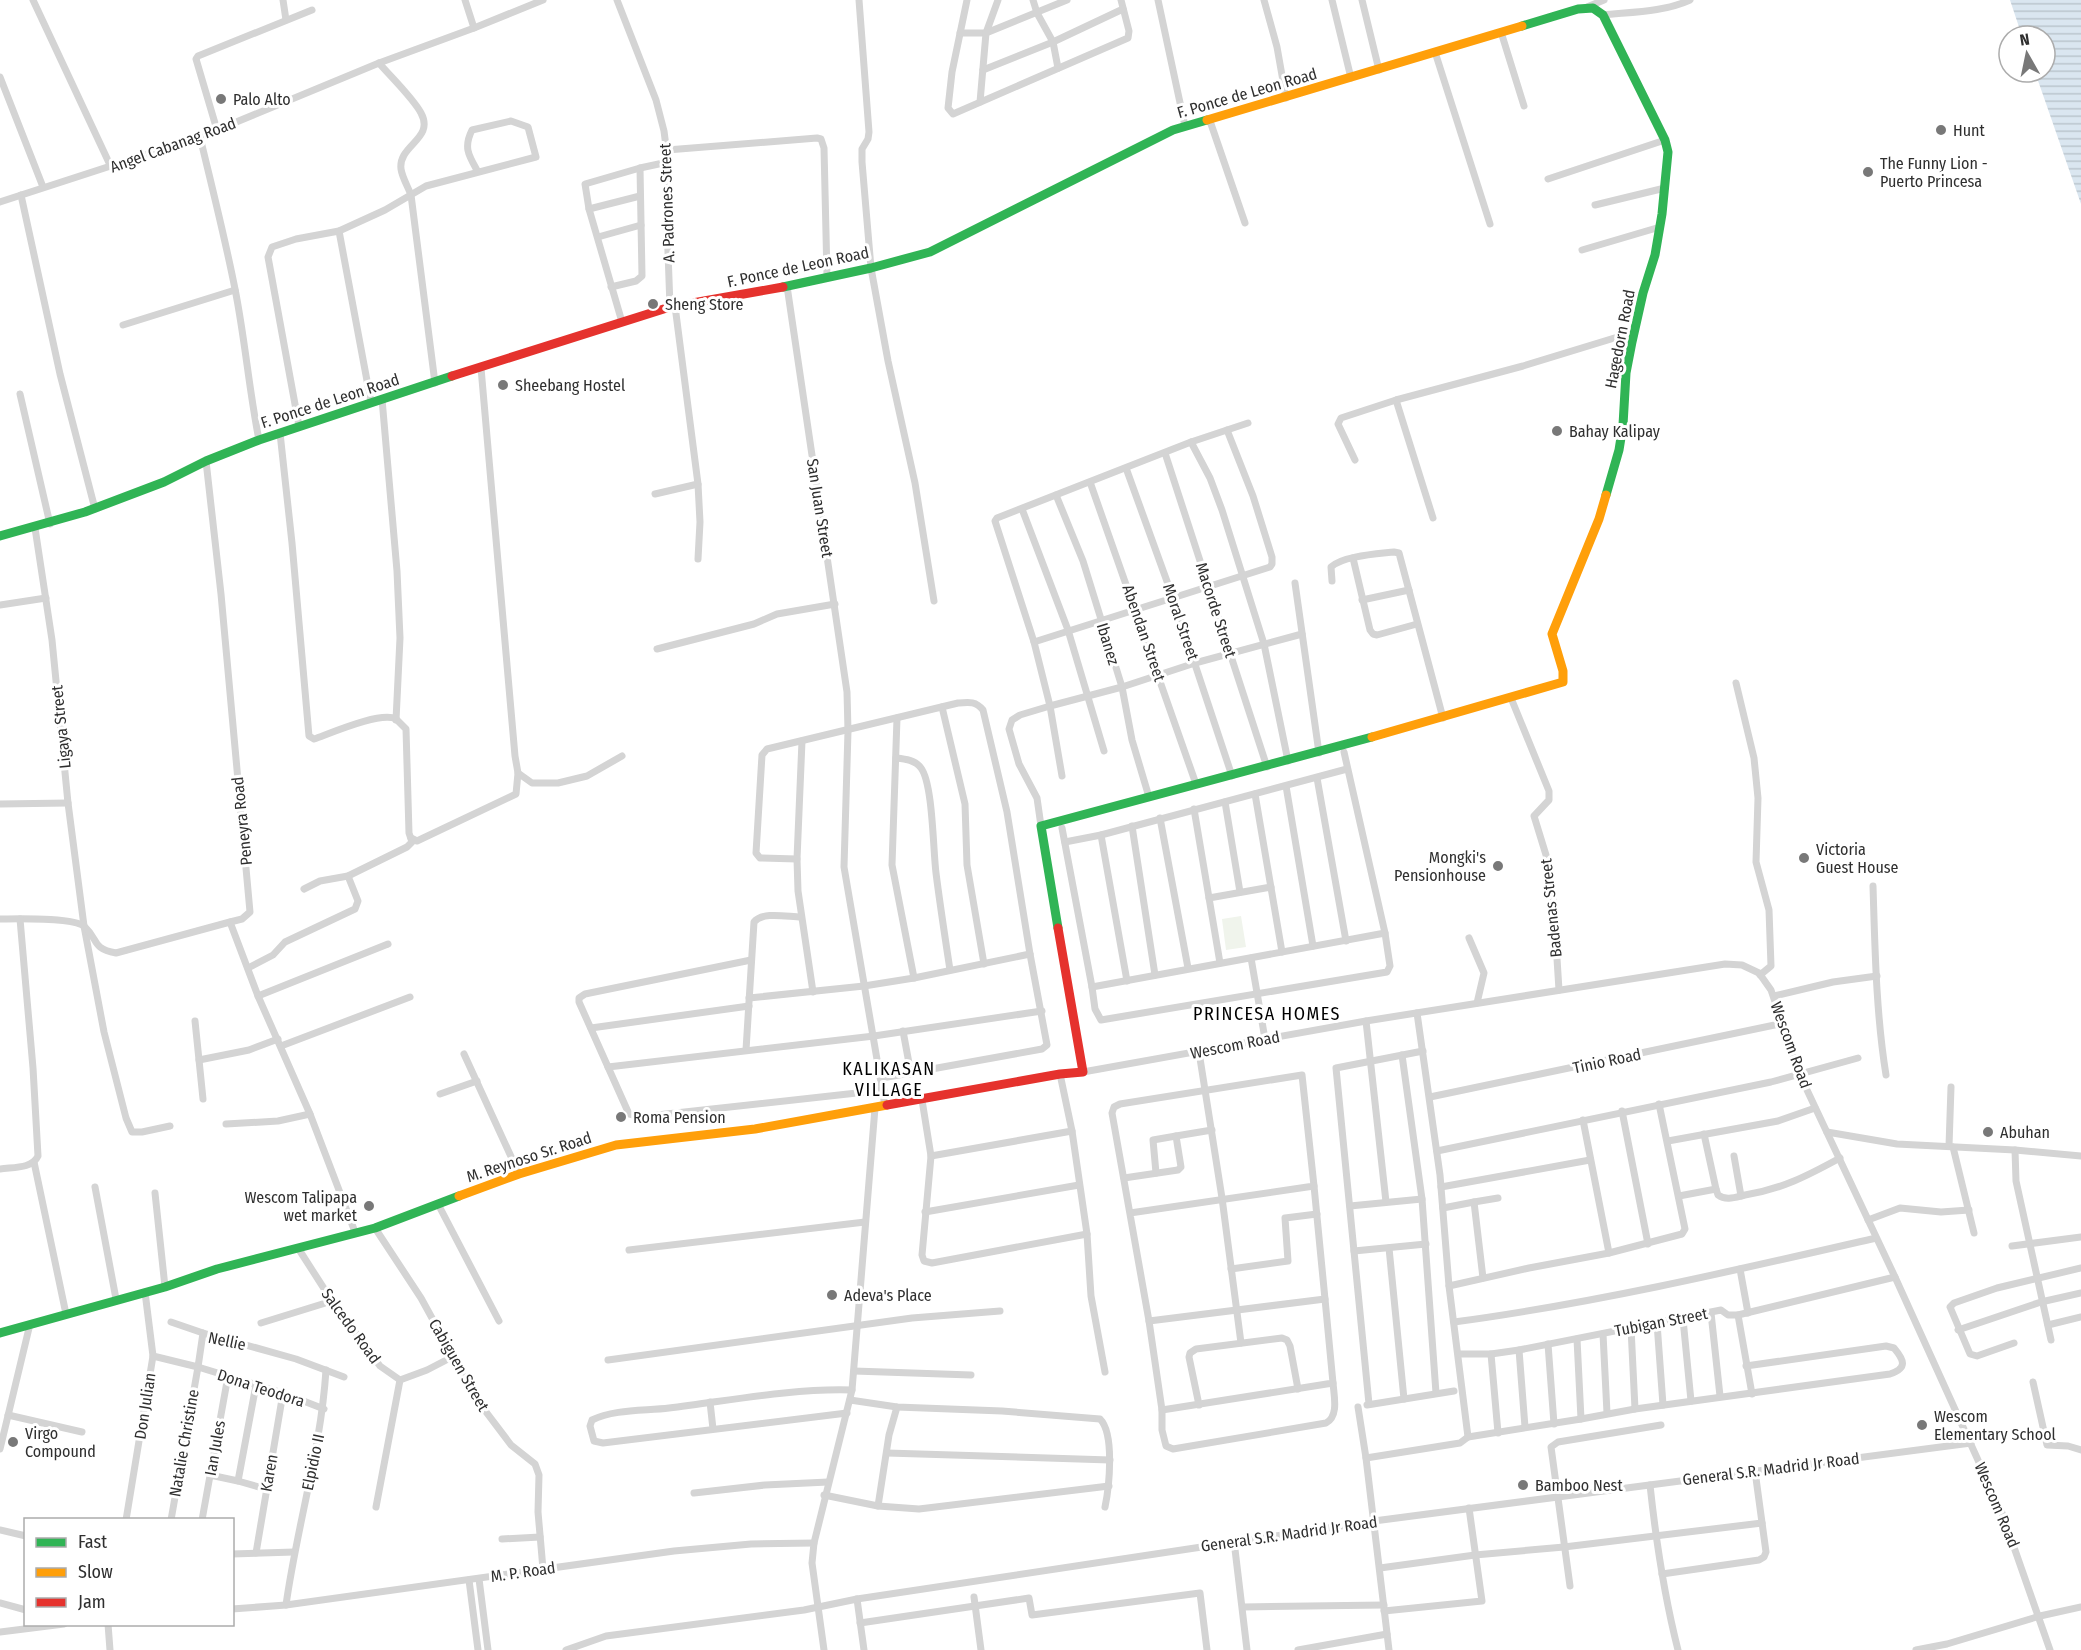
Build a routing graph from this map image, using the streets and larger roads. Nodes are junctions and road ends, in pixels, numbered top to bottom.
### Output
1 (33, 0) edge
2 (283, 0) edge
3 (465, 0) edge
4 (543, 0) edge
5 (617, 0) edge
6 (859, 0) edge
7 (967, 0) edge
8 (998, 0) edge
9 (1033, 0) edge
10 (1067, 0) edge
11 (1121, 0) edge
12 (1158, 0) edge
13 (1264, 0) edge
14 (1332, 0) edge
15 (1362, 0) edge
16 (1604, 0) edge
17 (1690, 0) edge
18 (1059, 1) edge
19 (1590, 7) junction
20 (1123, 9) junction
21 (312, 10) dead end
22 (1037, 13) junction
23 (1603, 15) junction
24 (286, 20) junction
25 (474, 28) junction
26 (1502, 32) junction
27 (960, 33) junction
28 (986, 33) junction
29 (1053, 42) junction
30 (1435, 52) junction
31 (379, 63) junction
32 (1058, 68) junction
33 (983, 70) junction
34 (1379, 70) junction
35 (0, 77) edge
36 (1351, 78) junction
37 (1286, 98) junction
38 (980, 102) junction
39 (1524, 106) dead end
40 (1210, 121) junction
41 (1185, 126) junction
42 (217, 130) junction
43 (200, 137) junction
44 (1665, 140) junction
45 (667, 150) junction
46 (668, 162) junction
47 (111, 167) junction
48 (640, 168) junction
49 (478, 172) junction
50 (1548, 179) dead end
51 (43, 187) junction
52 (1665, 188) junction
53 (21, 195) junction
54 (411, 195) junction
55 (640, 196) junction
56 (0, 202) edge
57 (1594, 205) dead end
58 (590, 209) junction
59 (1245, 222) dead end
60 (1491, 224) dead end
61 (641, 225) junction
62 (1660, 227) junction
63 (339, 231) junction
64 (598, 237) junction
65 (1582, 250) dead end
66 (871, 268) junction
67 (827, 276) junction
68 (788, 286) junction
69 (611, 287) junction
70 (235, 290) junction
71 (673, 307) junction
72 (622, 322) junction
73 (123, 325) dead end
74 (1634, 332) junction
75 (481, 368) junction
76 (435, 382) junction
77 (20, 394) dead end
78 (382, 399) junction
79 (1396, 400) junction
80 (371, 402) junction
81 (1248, 423) dead end
82 (299, 426) junction
83 (1227, 430) junction
84 (280, 433) junction
85 (259, 440) junction
86 (1191, 442) junction
87 (1166, 453) junction
88 (1355, 460) dead end
89 (206, 461) junction
90 (1126, 468) junction
91 (1090, 482) junction
92 (698, 484) junction
93 (654, 494) dead end
94 (1056, 495) junction
95 (95, 509) junction
96 (1022, 509) junction
97 (1433, 518) dead end
98 (50, 524) junction
99 (34, 528) junction
100 (0, 536) edge
101 (1353, 558) junction
102 (698, 559) dead end
103 (1242, 576) junction
104 (1332, 581) dead end
105 (1295, 582) dead end
106 (1209, 586) junction
107 (1409, 590) junction
108 (46, 598) junction
109 (1173, 598) junction
110 (1362, 600) junction
111 (934, 601) dead end
112 (835, 604) junction
113 (0, 605) edge
114 (1136, 609) junction
115 (1101, 621) junction
116 (1417, 624) junction
117 (1068, 630) junction
118 (1302, 634) junction
119 (1034, 642) junction
120 (1264, 644) junction
121 (657, 649) dead end
122 (1231, 653) junction
123 (1195, 663) junction
124 (1159, 675) junction
125 (1736, 684) dead end
126 (1122, 687) junction
127 (1087, 696) junction
128 (1511, 698) junction
129 (1050, 706) junction
130 (942, 707) junction
131 (897, 718) junction
132 (1443, 718) junction
133 (396, 720) junction
134 (849, 731) junction
135 (802, 741) junction
136 (1104, 752) dead end
137 (1344, 752) dead end
138 (1319, 753) junction
139 (622, 756) dead end
140 (896, 758) junction
141 (1288, 761) junction
142 (1267, 767) junction
143 (1347, 770) junction
144 (518, 773) junction
145 (1062, 776) dead end
146 (1232, 776) junction
147 (1317, 778) junction
148 (1196, 784) junction
149 (1286, 786) junction
150 (1255, 794) junction
151 (1149, 797) junction
152 (1225, 802) junction
153 (68, 803) junction
154 (0, 804) edge
155 (1194, 809) junction
156 (1160, 818) junction
157 (1041, 826) junction
158 (1132, 826) junction
159 (1062, 828) dead end
160 (1101, 835) junction
161 (411, 838) junction
162 (1065, 842) junction
163 (797, 859) junction
164 (348, 876) junction
165 (1271, 886) junction
166 (1873, 886) dead end
167 (304, 889) dead end
168 (1240, 892) junction
169 (1209, 898) junction
170 (801, 917) junction
171 (0, 919) edge
172 (20, 919) junction
173 (230, 922) junction
174 (84, 926) junction
175 (1385, 933) junction
176 (1469, 938) dead end
177 (1346, 941) junction
178 (388, 944) dead end
179 (1313, 946) junction
180 (1282, 952) junction
181 (1030, 954) junction
182 (1251, 958) junction
183 (751, 960) junction
184 (1220, 963) junction
185 (984, 964) junction
186 (248, 968) junction
187 (1188, 968) junction
188 (950, 970) junction
189 (1155, 975) junction
190 (1760, 975) junction
191 (1877, 976) junction
192 (914, 978) junction
193 (1127, 981) junction
194 (864, 986) junction
195 (1092, 987) junction
196 (1559, 990) junction
197 (813, 992) junction
198 (1257, 995) junction
199 (258, 996) junction
200 (1774, 996) junction
201 (410, 997) dead end
202 (749, 1002) junction
203 (1477, 1003) junction
204 (1042, 1011) junction
205 (1417, 1013) junction
206 (195, 1021) dead end
207 (1366, 1021) junction
208 (1784, 1023) junction
209 (591, 1028) junction
210 (903, 1031) junction
211 (874, 1036) junction
212 (1265, 1039) junction
213 (280, 1042) junction
214 (746, 1050) junction
215 (1423, 1051) junction
216 (1199, 1052) junction
217 (464, 1054) dead end
218 (1402, 1055) junction
219 (1858, 1058) dead end
220 (199, 1060) junction
221 (1369, 1062) junction
222 (608, 1067) junction
223 (1083, 1072) junction
224 (1799, 1073) junction
225 (910, 1074) junction
226 (1060, 1074) junction
227 (1886, 1075) dead end
228 (882, 1078) junction
229 (477, 1081) junction
230 (1951, 1087) dead end
231 (1206, 1089) junction
232 (884, 1090) junction
233 (440, 1094) dead end
234 (1430, 1097) junction
235 (203, 1099) dead end
236 (922, 1100) junction
237 (1659, 1104) junction
238 (885, 1106) junction
239 (875, 1108) junction
240 (1815, 1108) junction
241 (1622, 1111) junction
242 (310, 1114) junction
243 (1583, 1120) junction
244 (226, 1124) dead end
245 (170, 1126) dead end
246 (1212, 1130) junction
247 (1072, 1131) junction
248 (1827, 1132) junction
249 (1704, 1134) junction
250 (1176, 1136) junction
251 (1668, 1141) junction
252 (1951, 1147) junction
253 (2015, 1150) junction
254 (1437, 1151) junction
255 (931, 1156) junction
256 (1734, 1156) dead end
257 (2081, 1156) edge
258 (1840, 1158) junction
259 (36, 1159) junction
260 (1590, 1160) junction
261 (0, 1169) edge
262 (1156, 1173) junction
263 (519, 1174) junction
264 (1124, 1178) junction
265 (1079, 1185) junction
266 (1314, 1186) junction
267 (95, 1187) dead end
268 (1441, 1187) junction
269 (1716, 1189) junction
270 (155, 1193) dead end
271 (1680, 1196) junction
272 (1741, 1196) junction
273 (1222, 1198) junction
274 (1498, 1198) dead end
275 (1422, 1199) junction
276 (1386, 1202) junction
277 (1474, 1202) junction
278 (438, 1204) junction
279 (1350, 1206) junction
280 (1443, 1208) junction
281 (1969, 1210) junction
282 (925, 1212) junction
283 (1130, 1213) junction
284 (1317, 1214) junction
285 (1868, 1220) junction
286 (864, 1222) junction
287 (375, 1228) junction
288 (355, 1232) junction
289 (1974, 1233) dead end
290 (1087, 1234) junction
291 (2081, 1237) edge
292 (1876, 1238) junction
293 (1426, 1244) junction
294 (1648, 1244) junction
295 (2030, 1244) junction
296 (2012, 1246) dead end
297 (298, 1248) junction
298 (1389, 1248) junction
299 (629, 1250) dead end
300 (1354, 1251) junction
301 (1609, 1253) junction
302 (2081, 1268) edge
303 (1231, 1269) junction
304 (1740, 1269) junction
305 (1895, 1277) junction
306 (1483, 1278) junction
307 (2037, 1279) junction
308 (1449, 1286) junction
309 (165, 1287) junction
310 (145, 1292) junction
311 (2081, 1293) edge
312 (116, 1299) junction
313 (1325, 1299) junction
314 (332, 1301) junction
315 (2042, 1302) junction
316 (1236, 1309) junction
317 (1000, 1311) dead end
318 (1748, 1312) junction
319 (1711, 1313) junction
320 (66, 1314) junction
321 (1738, 1315) junction
322 (2081, 1317) edge
323 (1683, 1319) junction
324 (499, 1321) dead end
325 (1149, 1321) junction
326 (171, 1322) dead end
327 (1454, 1322) junction
328 (261, 1323) dead end
329 (1657, 1323) junction
330 (30, 1324) junction
331 (857, 1325) junction
332 (2048, 1325) junction
333 (1631, 1328) junction
334 (1958, 1330) junction
335 (0, 1333) edge
336 (203, 1333) junction
337 (1603, 1334) junction
338 (1577, 1340) junction
339 (2051, 1340) dead end
340 (1241, 1343) junction
341 (2014, 1343) dead end
342 (1548, 1344) junction
343 (1519, 1350) junction
344 (1459, 1354) junction
345 (1491, 1354) junction
346 (153, 1356) junction
347 (454, 1356) junction
348 (608, 1360) dead end
349 (1746, 1366) junction
350 (198, 1367) junction
351 (326, 1371) junction
352 (854, 1371) junction
353 (1105, 1372) dead end
354 (971, 1375) dead end
355 (228, 1376) junction
356 (344, 1377) dead end
357 (400, 1380) junction
358 (2033, 1382) dead end
359 (1333, 1383) junction
360 (256, 1385) junction
361 (1298, 1389) junction
362 (852, 1390) junction
363 (1454, 1391) dead end
364 (1436, 1393) junction
365 (283, 1394) junction
366 (1752, 1394) junction
367 (1719, 1396) junction
368 (1404, 1399) junction
369 (850, 1400) junction
370 (1691, 1401) junction
371 (710, 1402) junction
372 (1369, 1404) junction
373 (1199, 1405) junction
374 (1663, 1405) junction
375 (897, 1407) junction
376 (324, 1409) junction
377 (1635, 1409) junction
378 (1162, 1410) junction
379 (847, 1413) junction
380 (1607, 1413) junction
381 (8, 1415) junction
382 (1581, 1419) junction
383 (1554, 1424) junction
384 (1661, 1425) dead end
385 (1525, 1427) junction
386 (713, 1429) junction
387 (82, 1432) dead end
388 (1498, 1433) junction
389 (1468, 1437) junction
390 (1971, 1443) junction
391 (0, 1449) edge
392 (2081, 1450) edge
393 (887, 1453) junction
394 (1366, 1458) junction
395 (1110, 1460) junction
396 (1755, 1471) junction
397 (210, 1475) junction
398 (238, 1481) junction
399 (828, 1482) junction
400 (1650, 1485) junction
401 (1109, 1486) junction
402 (266, 1489) junction
403 (694, 1493) dead end
404 (824, 1495) junction
405 (1557, 1497) junction
406 (878, 1506) junction
407 (376, 1507) dead end
408 (1105, 1507) dead end
409 (1469, 1508) junction
410 (126, 1518) edge
411 (171, 1518) edge
412 (202, 1518) edge
413 (1374, 1521) junction
414 (1762, 1523) junction
415 (0, 1530) edge
416 (1655, 1535) junction
417 (24, 1536) edge
418 (540, 1537) junction
419 (502, 1539) dead end
420 (1234, 1541) junction
421 (814, 1543) junction
422 (1564, 1547) junction
423 (294, 1552) junction
424 (256, 1553) junction
425 (234, 1554) edge
426 (1475, 1555) junction
427 (1380, 1568) junction
428 (543, 1569) junction
429 (1662, 1574) junction
430 (479, 1579) junction
431 (468, 1580) junction
432 (1570, 1586) dead end
433 (974, 1597) dead end
434 (856, 1599) junction
435 (3, 1604) edge
436 (286, 1605) junction
437 (975, 1606) junction
438 (820, 1607) junction
439 (2081, 1607) edge
440 (1243, 1608) junction
441 (1384, 1608) junction
442 (24, 1609) edge
443 (234, 1609) edge
444 (2040, 1616) junction
445 (860, 1623) junction
446 (39, 1626) edge
447 (108, 1626) edge
448 (0, 1632) edge
449 (1387, 1634) junction
450 (110, 1650) edge
451 (478, 1650) edge
452 (488, 1650) edge
453 (566, 1650) edge
454 (824, 1650) edge
455 (864, 1650) edge
456 (981, 1650) edge
457 (1207, 1650) edge
458 (1247, 1650) edge
459 (1298, 1650) edge
460 (1389, 1650) edge
461 (1678, 1650) edge
462 (1916, 1650) edge
463 (2050, 1650) edge

1 - 47 street
2 - 24 street
3 - 25 street
4 - 25 street, Angel Cabanag Road
5 - 45 street, A. Padrones Street
6 - 66 street
7 - 27 street
8 - 28 street
9 - 22 street
10 - 18 street
11 - 20 street
12 - 41 street
13 - 37 street
14 - 36 street
15 - 34 street
16 - 19 street
17 - 23 street
18 - 22 street
19 - 23 street, Hagedorn Road
19 - 26 street, F. Ponce de Leon Road
20 - 29 street
20 - 32 street
21 - 24 street
22 - 28 street
22 - 29 street
23 - 44 street, Hagedorn Road
24 - 42 street
25 - 31 street, Angel Cabanag Road
26 - 30 street, F. Ponce de Leon Road
26 - 39 street
27 - 28 street
27 - 38 street
28 - 33 street
29 - 32 street
29 - 33 street
30 - 34 street, F. Ponce de Leon Road
30 - 60 street
31 - 42 street, Angel Cabanag Road
31 - 54 street
32 - 38 street
33 - 38 street
34 - 36 street, F. Ponce de Leon Road
35 - 51 street
36 - 37 street, F. Ponce de Leon Road
37 - 40 street, F. Ponce de Leon Road
40 - 41 street, F. Ponce de Leon Road
40 - 59 street
41 - 66 street, F. Ponce de Leon Road
42 - 43 street, Angel Cabanag Road
43 - 47 street, Angel Cabanag Road
43 - 70 street
44 - 50 street
44 - 52 street, Hagedorn Road
45 - 46 street, A. Padrones Street
45 - 67 street
46 - 48 street
46 - 71 street, A. Padrones Street
47 - 51 street, Angel Cabanag Road
48 - 55 street
48 - 58 street
49 - 49 street
49 - 54 street
51 - 53 street, Angel Cabanag Road
52 - 57 street
52 - 62 street, Hagedorn Road
53 - 56 street, Angel Cabanag Road
53 - 95 street
54 - 63 street
54 - 76 street
55 - 58 street
55 - 61 street
58 - 64 street
61 - 64 street
61 - 69 street
62 - 65 street
62 - 74 street, Hagedorn Road
63 - 80 street
63 - 82 street
64 - 69 street
66 - 67 street, F. Ponce de Leon Road
66 - 111 street
67 - 68 street, F. Ponce de Leon Road
68 - 71 street, F. Ponce de Leon Road
68 - 112 street, San Juan Street
69 - 72 street
70 - 73 street
70 - 85 street
71 - 72 street, F. Ponce de Leon Road
71 - 92 street, A. Padrones Street
72 - 75 street, F. Ponce de Leon Road
74 - 79 street
74 - 128 street, Hagedorn Road
75 - 76 street, F. Ponce de Leon Road
75 - 144 street
76 - 78 street, F. Ponce de Leon Road
77 - 98 street
78 - 80 street, F. Ponce de Leon Road
78 - 133 street
79 - 88 street
79 - 97 street
80 - 82 street, F. Ponce de Leon Road
81 - 83 street
82 - 84 street, F. Ponce de Leon Road
83 - 86 street
83 - 103 street
84 - 85 street, F. Ponce de Leon Road
84 - 133 street
85 - 89 street, F. Ponce de Leon Road
86 - 87 street
86 - 103 street
87 - 90 street
87 - 106 street, Macorde Street
89 - 95 street, F. Ponce de Leon Road
89 - 173 street, Peneyra Road
90 - 91 street
90 - 109 street, Moral Street
91 - 94 street
91 - 114 street, Abendan Street
92 - 93 street
92 - 102 street, A. Padrones Street
94 - 96 street
94 - 115 street, Ibanez
95 - 98 street, F. Ponce de Leon Road
96 - 117 street
96 - 119 street
98 - 99 street, F. Ponce de Leon Road
99 - 100 street, F. Ponce de Leon Road
99 - 108 street, Ligaya Street
101 - 104 street
101 - 107 street
101 - 110 street
103 - 106 street
103 - 120 street
105 - 118 street
106 - 109 street
106 - 122 street, Macorde Street
107 - 110 street
107 - 116 street
108 - 113 street
108 - 153 street, Ligaya Street
109 - 114 street
109 - 123 street, Moral Street
110 - 116 street
112 - 121 street
112 - 134 street, San Juan Street
114 - 115 street
114 - 124 street, Abendan Street
115 - 117 street
115 - 126 street, Ibanez
116 - 132 street
117 - 119 street
117 - 127 street
118 - 120 street
118 - 138 street
119 - 129 street
120 - 122 street
120 - 141 street
122 - 123 street
122 - 142 street, Macorde Street
123 - 124 street
123 - 146 street, Moral Street
124 - 126 street
124 - 148 street, Abendan Street
125 - 190 street
126 - 127 street
126 - 151 street, Ibanez
127 - 129 street
127 - 136 street
128 - 132 street
128 - 196 street, Badenas Street
129 - 145 street
129 - 157 street
130 - 131 street
130 - 181 street
130 - 185 street
131 - 134 street
131 - 140 street
132 - 138 street
133 - 161 street
134 - 135 street
134 - 194 street, San Juan Street
135 - 163 street
135 - 163 street
137 - 143 street
138 - 141 street
139 - 144 street
140 - 188 street
140 - 192 street
141 - 142 street
142 - 146 street
143 - 147 street
143 - 175 street
144 - 161 street
146 - 148 street
147 - 149 street
147 - 177 street
148 - 151 street
149 - 150 street
149 - 179 street
150 - 152 street
150 - 165 street
151 - 157 street
152 - 155 street
152 - 168 street
153 - 154 street
153 - 174 street, Ligaya Street
155 - 156 street
155 - 169 street
156 - 158 street
156 - 187 street
157 - 223 street
158 - 160 street
158 - 189 street
159 - 162 street
160 - 162 street
160 - 193 street
161 - 164 street
162 - 195 street
163 - 170 street
164 - 167 street
164 - 186 street
165 - 168 street
165 - 180 street
166 - 191 street
168 - 169 street
169 - 184 street
170 - 183 street
170 - 197 street
171 - 172 street
172 - 174 street
172 - 259 street
173 - 174 street, Peneyra Road
173 - 186 street
174 - 245 street, Ligaya Street
175 - 177 street
175 - 198 street
176 - 203 street
177 - 179 street
178 - 199 street
179 - 180 street
180 - 182 street
181 - 185 street
181 - 204 street
182 - 184 street
182 - 198 street
183 - 202 street
183 - 209 street
184 - 187 street
185 - 188 street
186 - 199 street
187 - 189 street
188 - 192 street
189 - 193 street
190 - 196 street, Wescom Road
190 - 200 street, Wescom Road
191 - 200 street
191 - 227 street
192 - 194 street
193 - 195 street
194 - 197 street
194 - 211 street, San Juan Street
195 - 198 street
196 - 203 street, Wescom Road
197 - 202 street
198 - 212 street
199 - 213 street
200 - 208 street, Wescom Road
201 - 213 street
202 - 209 street
202 - 214 street
203 - 205 street, Wescom Road
204 - 210 street
204 - 225 street
205 - 207 street, Wescom Road
205 - 215 street
206 - 220 street
207 - 212 street, Wescom Road
207 - 221 street
208 - 224 street, Wescom Road
208 - 234 street, Tinio Road
209 - 222 street
210 - 211 street
210 - 225 street
211 - 214 street
211 - 228 street, San Juan Street
212 - 216 street, Wescom Road
213 - 220 street
213 - 242 street
214 - 222 street
215 - 218 street
215 - 234 street
216 - 223 street, Wescom Road
216 - 231 street
217 - 229 street
218 - 221 street
218 - 275 street
219 - 224 street
220 - 235 street
221 - 276 street
221 - 279 street
222 - 232 street
223 - 226 street, M. Reynoso Sr. Road
224 - 237 street
224 - 240 street, Wescom Road
225 - 228 street
226 - 236 street, M. Reynoso Sr. Road
226 - 247 street
228 - 232 street, San Juan Street
229 - 233 street
229 - 263 street
230 - 252 street
231 - 246 street
231 - 264 street
231 - 266 street
232 - 238 street, San Juan Street
234 - 254 street
236 - 238 street, M. Reynoso Sr. Road
236 - 255 street
237 - 241 street
237 - 251 street
238 - 239 street, M. Reynoso Sr. Road
239 - 263 street, M. Reynoso Sr. Road
239 - 286 street
240 - 248 street, Wescom Road
240 - 249 street
241 - 243 street
241 - 294 street
242 - 244 street
242 - 288 street
243 - 254 street
243 - 260 street
246 - 250 street
246 - 273 street
247 - 255 street
247 - 265 street
248 - 252 street
248 - 258 street, Wescom Road
249 - 251 street
249 - 269 street
250 - 262 street
250 - 262 street
251 - 271 street
252 - 253 street
252 - 281 street
253 - 257 street
253 - 295 street
254 - 268 street
255 - 282 street
256 - 272 street
258 - 272 street
258 - 285 street, Wescom Road
259 - 261 street
259 - 320 street
260 - 268 street
260 - 301 street
262 - 264 street
263 - 278 street, M. Reynoso Sr. Road
264 - 283 street
265 - 282 street
265 - 290 street
266 - 273 street
266 - 284 street
267 - 312 street
268 - 280 street
269 - 271 street
269 - 272 street
270 - 309 street
271 - 294 street
273 - 283 street
273 - 303 street
274 - 277 street
275 - 276 street
275 - 293 street
276 - 279 street
277 - 280 street
277 - 306 street
278 - 287 street, M. Reynoso Sr. Road
278 - 324 street
279 - 300 street
280 - 308 street
281 - 285 street
281 - 289 street
282 - 290 street
283 - 325 street
284 - 303 street
284 - 313 street
285 - 292 street, Wescom Road
286 - 299 street
286 - 331 street
287 - 288 street, M. Reynoso Sr. Road
287 - 347 street, Cabiguen Street
288 - 297 street, M. Reynoso Sr. Road
290 - 353 street
291 - 295 street
292 - 304 street
292 - 305 street, Wescom Road
293 - 298 street
293 - 364 street
294 - 301 street
295 - 296 street
295 - 307 street
297 - 309 street, M. Reynoso Sr. Road
297 - 314 street, Salcedo Road
298 - 300 street
298 - 368 street
300 - 372 street
301 - 306 street
302 - 307 street
303 - 316 street
304 - 318 street
304 - 327 street
305 - 318 street, Tubigan Street
305 - 390 street, Wescom Road
306 - 308 street
307 - 315 street
307 - 334 street
308 - 327 street
309 - 310 street, M. Reynoso Sr. Road
310 - 312 street, M. Reynoso Sr. Road
310 - 346 street, Don Julian
311 - 315 street
312 - 320 street, M. Reynoso Sr. Road
313 - 316 street
313 - 359 street
314 - 328 street
314 - 357 street, Salcedo Road
315 - 332 street
315 - 334 street
316 - 325 street
316 - 340 street
317 - 331 street
318 - 321 street, Tubigan Street
319 - 321 street, Tubigan Street
319 - 323 street, Tubigan Street
319 - 367 street
320 - 330 street, M. Reynoso Sr. Road
321 - 349 street
322 - 332 street
323 - 329 street, Tubigan Street
323 - 370 street
325 - 378 street
326 - 336 street
327 - 344 street
329 - 333 street, Tubigan Street
329 - 374 street
330 - 335 street, M. Reynoso Sr. Road
330 - 381 street
331 - 348 street
331 - 352 street
332 - 339 street
333 - 337 street, Tubigan Street
333 - 377 street
334 - 341 street
336 - 350 street, Nellie
336 - 351 street, Nellie
337 - 338 street, Tubigan Street
337 - 380 street
338 - 342 street, Tubigan Street
338 - 382 street
340 - 361 street
340 - 373 street
342 - 343 street, Tubigan Street
342 - 383 street
343 - 345 street, Tubigan Street
343 - 385 street
344 - 345 street, Tubigan Street
344 - 389 street
345 - 388 street
346 - 350 street, Nellie
346 - 410 street, Don Julian
347 - 357 street
347 - 418 street, Cabiguen Street
349 - 366 street
349 - 366 street
350 - 355 street, Dona Teodora
350 - 411 street, Natalie Christine
351 - 356 street, Nellie
351 - 376 street, Elpidio II
352 - 354 street
352 - 362 street
355 - 360 street, Dona Teodora
355 - 397 street, Ian Jules
357 - 407 street
358 - 392 street
359 - 361 street
359 - 378 street
360 - 365 street, Dona Teodora
360 - 398 street
361 - 373 street
362 - 369 street
362 - 371 street
363 - 364 street
364 - 368 street
365 - 376 street, Dona Teodora
365 - 402 street, Karen
366 - 367 street
367 - 370 street
368 - 372 street
369 - 375 street
369 - 379 street
370 - 374 street
371 - 386 street
371 - 386 street
372 - 394 street
373 - 378 street
374 - 377 street
375 - 393 street
375 - 395 street
376 - 423 street, Elpidio II
377 - 380 street
379 - 386 street
379 - 399 street
380 - 382 street
381 - 387 street
381 - 391 street
382 - 383 street
383 - 385 street
384 - 405 street
385 - 388 street
388 - 389 street
389 - 394 street
390 - 396 street, General S.R. Madrid Jr Road
390 - 444 street, Wescom Road
393 - 395 street
393 - 406 street
394 - 413 street
395 - 401 street
396 - 400 street, General S.R. Madrid Jr Road
396 - 414 street
397 - 398 street
397 - 412 street, Ian Jules
398 - 402 street
399 - 403 street
399 - 404 street
400 - 405 street, General S.R. Madrid Jr Road
400 - 416 street
401 - 406 street
401 - 408 street
402 - 424 street, Karen
404 - 406 street
404 - 421 street
405 - 409 street, General S.R. Madrid Jr Road
405 - 422 street
409 - 413 street, General S.R. Madrid Jr Road
409 - 426 street
413 - 420 street, General S.R. Madrid Jr Road
413 - 427 street
414 - 416 street
414 - 429 street
415 - 417 street
416 - 422 street
416 - 429 street
418 - 419 street
418 - 428 street, Cabiguen Street
420 - 434 street, General S.R. Madrid Jr Road
420 - 440 street
421 - 428 street, M. P. Road
421 - 438 street
422 - 426 street
422 - 432 street
423 - 424 street
423 - 436 street, Elpidio II
424 - 425 street
426 - 427 street
426 - 441 street
427 - 441 street
428 - 430 street, M. P. Road
429 - 461 street
430 - 431 street, M. P. Road
430 - 452 street
431 - 436 street, M. P. Road
431 - 451 street
433 - 437 street
434 - 438 street, General S.R. Madrid Jr Road
434 - 445 street
435 - 442 street
436 - 443 street, M. P. Road
437 - 445 street
437 - 456 street
437 - 457 street
438 - 453 street, General S.R. Madrid Jr Road
438 - 454 street
439 - 444 street
440 - 441 street
440 - 458 street
441 - 449 street
444 - 462 street
444 - 463 street, Wescom Road
445 - 455 street
446 - 448 street
447 - 450 street
449 - 459 street
449 - 460 street

